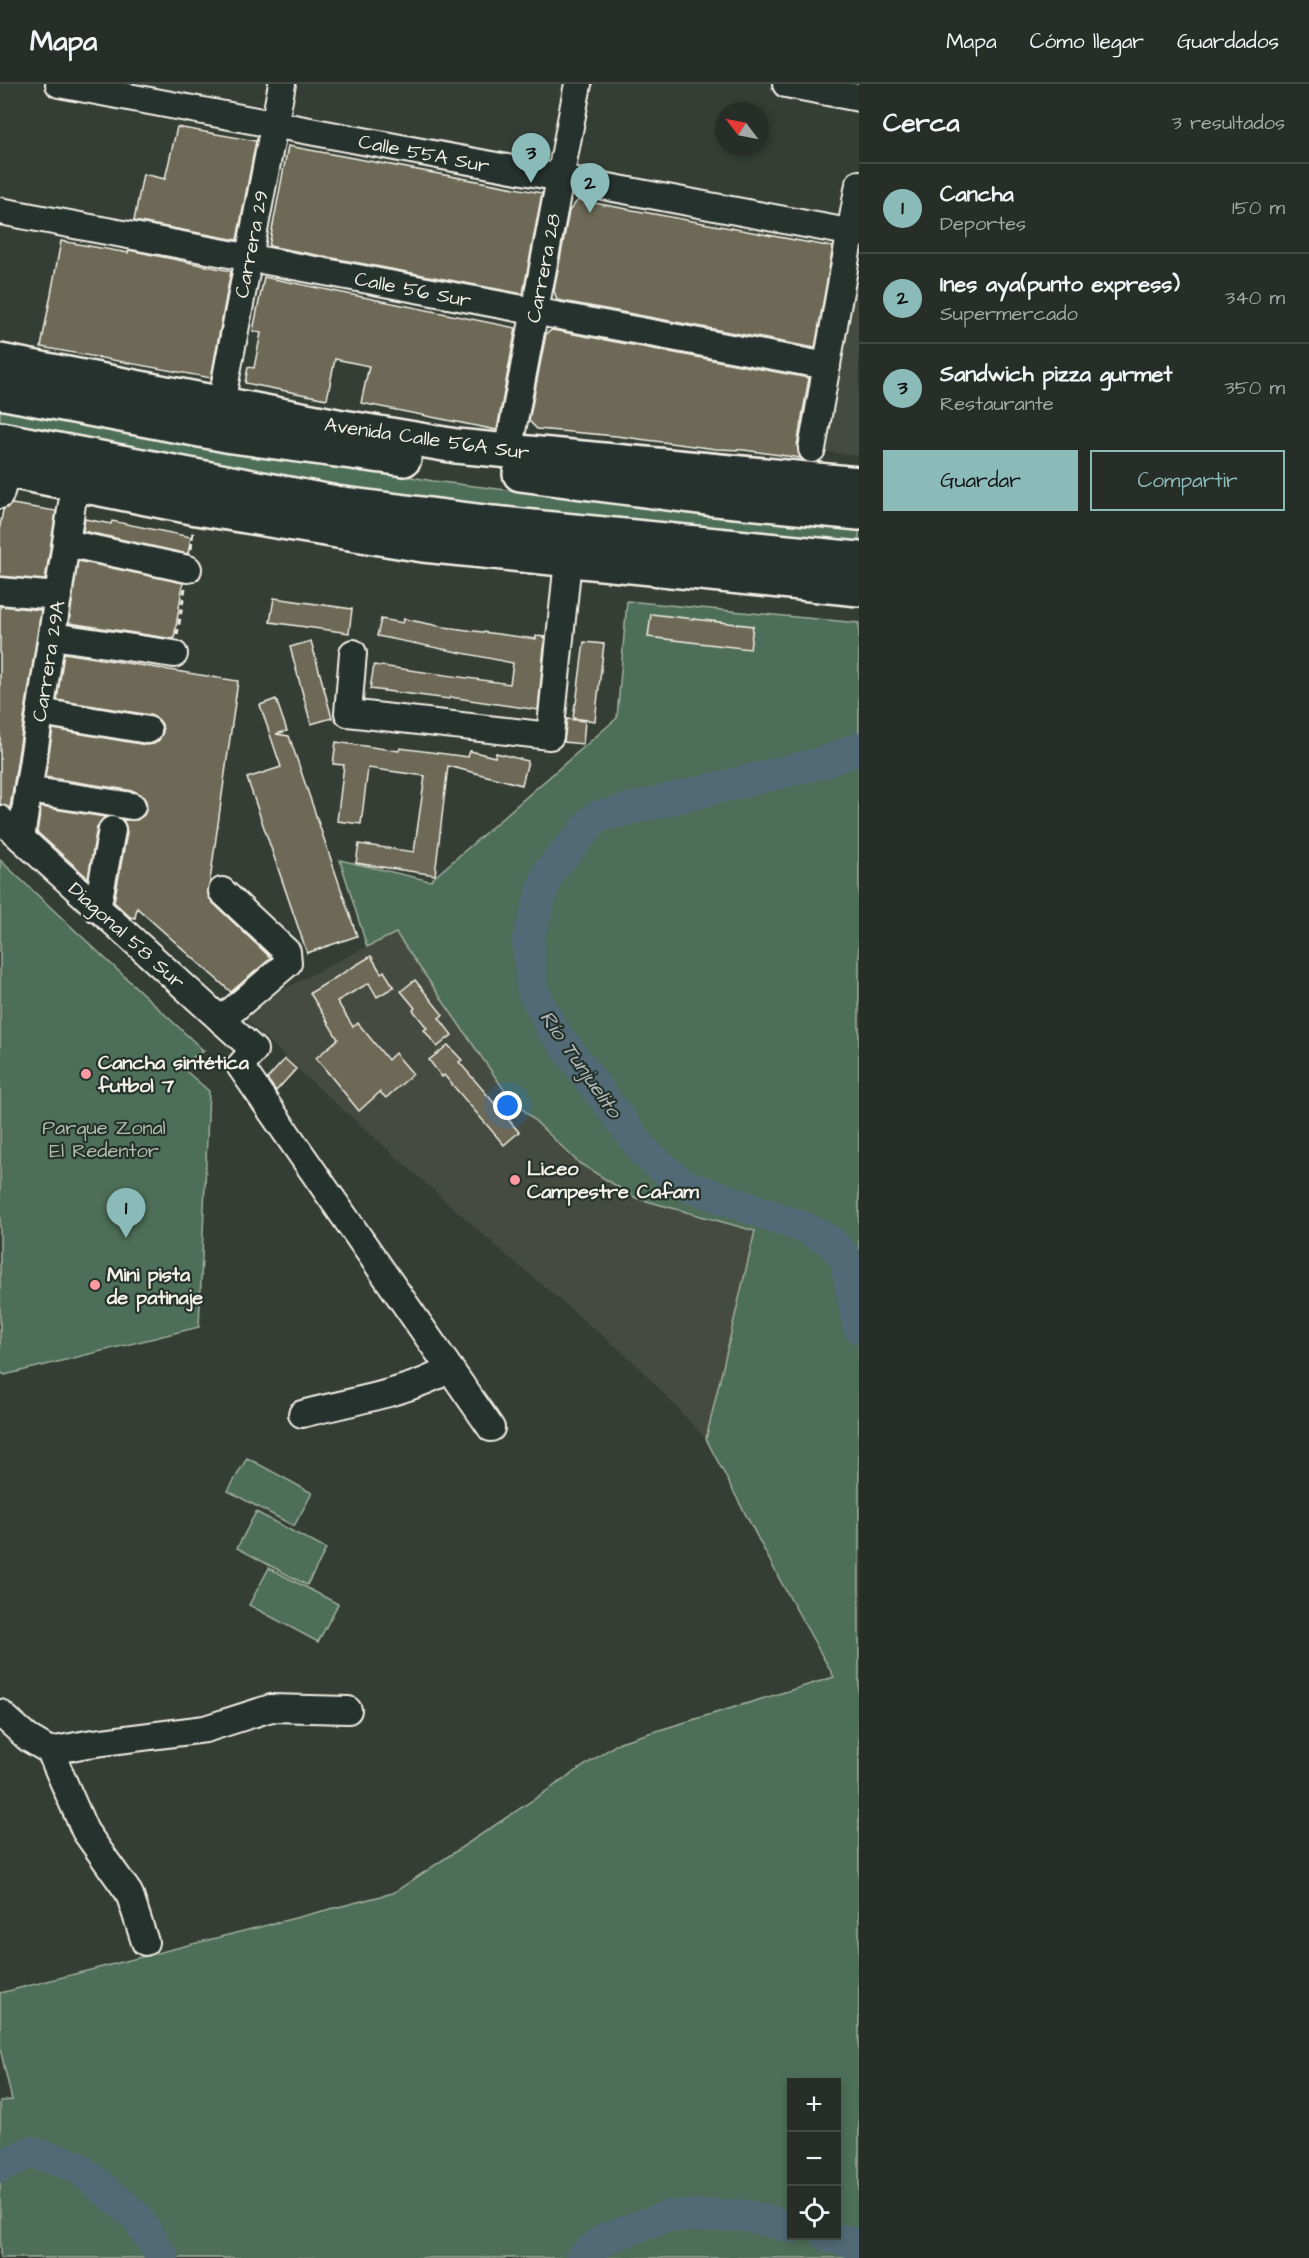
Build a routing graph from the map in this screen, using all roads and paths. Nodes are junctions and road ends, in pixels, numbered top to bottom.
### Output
1 (59, 84) edge
2 (282, 84) edge
3 (578, 84) edge
4 (786, 84) edge
5 (859, 98) edge
6 (274, 125) junction
7 (560, 179) junction
8 (859, 184) edge
9 (0, 211) edge
10 (854, 233) edge
11 (249, 258) junction
12 (534, 312) junction
13 (0, 362) edge
14 (827, 366) junction
15 (54, 372) junction
16 (0, 392) edge
17 (221, 404) junction
18 (129, 417) junction
19 (0, 440) edge
20 (812, 449) dead end
21 (508, 452) junction
22 (104, 459) junction
23 (776, 475) junction
24 (2, 478) edge
25 (75, 484) junction
26 (859, 484) edge
27 (706, 498) junction
28 (160, 500) junction
29 (859, 513) edge
30 (66, 543) junction
31 (685, 543) junction
32 (859, 559) edge
33 (568, 560) junction
34 (188, 569) dead end
35 (859, 589) edge
36 (0, 591) edge
37 (58, 596) junction
38 (52, 636) junction
39 (353, 653) dead end
40 (174, 654) dead end
41 (40, 712) junction
42 (148, 730) dead end
43 (28, 790) junction
44 (132, 806) dead end
45 (0, 819) edge
46 (112, 830) dead end
47 (21, 838) junction
48 (222, 891) dead end
49 (97, 909) junction
50 (221, 1020) junction
51 (450, 1369) junction
52 (302, 1414) dead end
53 (490, 1428) dead end
54 (348, 1710) dead end
55 (0, 1713) edge
56 (50, 1751) junction
57 (145, 1942) dead end

1 - 6 street, Calle 55A Sur
2 - 6 street, Carrera 29
3 - 7 street, Carrera 28
4 - 5 street
6 - 7 street, Calle 55A Sur
6 - 11 street, Carrera 29
7 - 10 street, Calle 55A Sur
7 - 12 street, Carrera 28
8 - 10 street
9 - 11 street, Calle 56 Sur
10 - 14 street
11 - 12 street, Calle 56 Sur
11 - 17 street, Carrera 29
12 - 14 street, Calle 56 Sur
12 - 21 street, Carrera 28
13 - 15 highway, Avenida Calle 56A Sur
14 - 20 street
15 - 17 highway, Avenida Calle 56A Sur
15 - 18 highway
16 - 18 highway, Avenida Calle 56A Sur
17 - 21 highway, Avenida Calle 56A Sur
18 - 27 highway, Avenida Calle 56A Sur
19 - 22 highway
21 - 23 highway, Avenida Calle 56A Sur
22 - 28 highway
22 - 31 highway
23 - 26 highway, Avenida Calle 56A Sur
23 - 27 highway
24 - 25 highway
25 - 28 highway
25 - 30 street, Carrera 29A
27 - 29 highway, Avenida Calle 56A Sur
28 - 33 highway
30 - 34 street
30 - 37 street, Carrera 29A
31 - 32 highway
31 - 33 highway
33 - 35 highway
33 - 39 street
36 - 37 street
37 - 38 street, Carrera 29A
38 - 40 street
38 - 41 street, Carrera 29A
41 - 42 street
41 - 43 street, Carrera 29A
43 - 44 street
43 - 47 street, Carrera 29A
45 - 47 street, Diagonal 58 Sur
46 - 49 street
47 - 49 street, Diagonal 58 Sur
48 - 50 street
49 - 50 street, Diagonal 58 Sur
50 - 51 street, Diagonal 58 Sur
51 - 52 street
51 - 53 street
54 - 56 street
55 - 56 street
56 - 57 street

